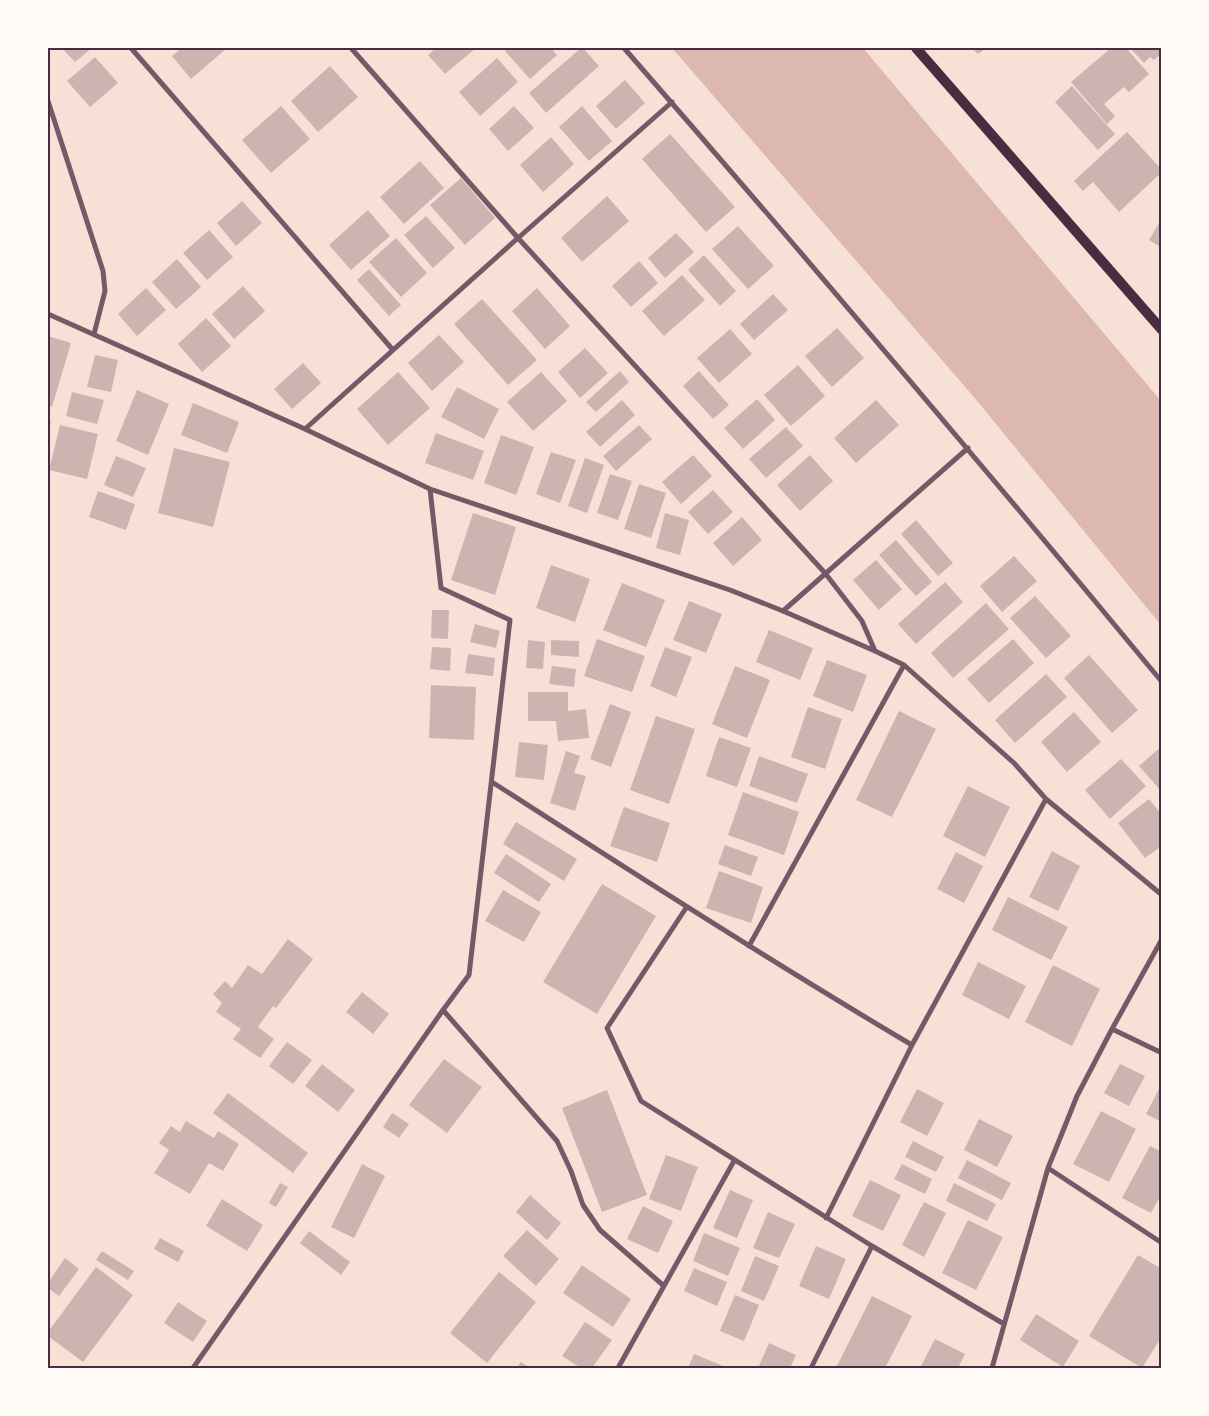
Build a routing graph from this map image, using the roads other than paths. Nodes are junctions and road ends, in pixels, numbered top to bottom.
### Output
1 (131, 48) edge
2 (351, 48) edge
3 (624, 48) edge
4 (916, 48) edge
5 (48, 101) edge
6 (672, 102) junction
7 (518, 238) junction
8 (48, 314) edge
9 (1162, 330) edge
10 (94, 334) junction
11 (393, 350) junction
12 (305, 429) junction
13 (968, 448) junction
14 (430, 489) junction
15 (825, 574) junction
16 (783, 611) junction
17 (875, 651) junction
18 (904, 665) junction
19 (1162, 682) edge
20 (492, 782) junction
21 (1046, 799) junction
22 (1162, 895) edge
23 (686, 908) junction
24 (1162, 939) edge
25 (749, 946) junction
26 (443, 1010) junction
27 (1112, 1029) junction
28 (912, 1045) junction
29 (1162, 1053) edge
30 (734, 1160) junction
31 (1048, 1168) junction
32 (826, 1218) junction
33 (1162, 1243) edge
34 (872, 1246) junction
35 (664, 1286) junction
36 (1004, 1324) junction
37 (193, 1368) edge
38 (618, 1368) edge
39 (811, 1368) edge
40 (992, 1368) edge

1 - 11 street
2 - 7 street
3 - 6 street
4 - 9 main road
5 - 10 street
6 - 7 street
6 - 13 street
7 - 11 street
7 - 15 street
8 - 10 street
10 - 12 street
11 - 12 street
12 - 14 street
13 - 15 street
13 - 19 street
14 - 16 street
14 - 20 street
15 - 16 street
15 - 17 street
16 - 17 street
17 - 18 street
18 - 21 street
18 - 25 street
20 - 23 street
20 - 26 street
21 - 22 street
21 - 28 street
23 - 25 street
23 - 30 street
24 - 27 street
25 - 28 street
26 - 35 street
26 - 37 street
27 - 29 street
27 - 31 street
28 - 32 street
30 - 32 street
30 - 35 street
31 - 33 street
31 - 36 street
32 - 34 street
34 - 36 street
34 - 39 street
35 - 38 street
36 - 40 street

